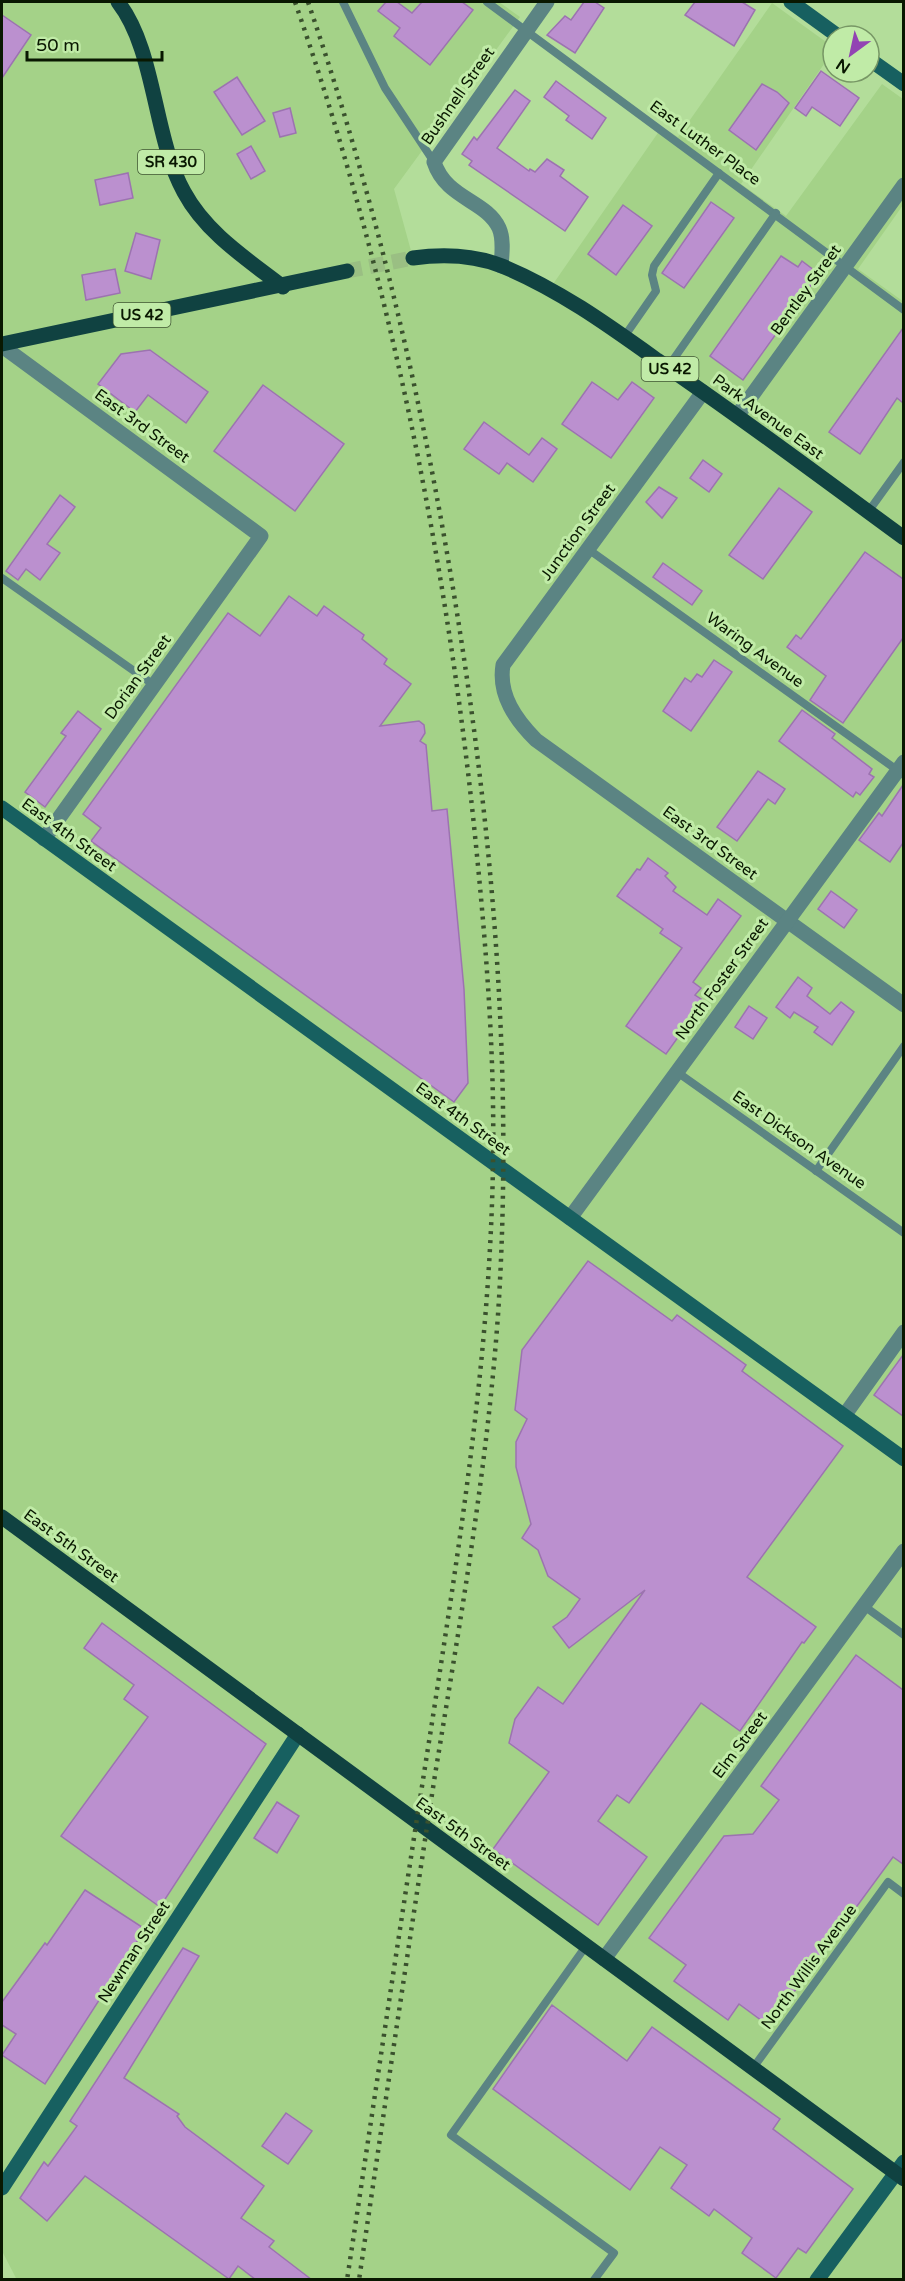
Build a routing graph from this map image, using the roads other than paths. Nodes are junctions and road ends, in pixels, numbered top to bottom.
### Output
1 (118, 2) edge
2 (343, 2) edge
3 (487, 2) edge
4 (547, 2) edge
5 (791, 2) edge
6 (821, 24) edge
7 (527, 30) junction
8 (881, 68) edge
9 (903, 84) edge
10 (434, 162) junction
11 (719, 173) junction
12 (903, 185) edge
13 (776, 213) junction
14 (412, 258) tunnel mouth
15 (501, 266) junction
16 (845, 267) junction
17 (347, 271) tunnel mouth
18 (283, 287) junction
19 (903, 310) edge
20 (624, 337) junction
21 (2, 345) edge
22 (668, 367) junction
23 (703, 392) junction
24 (737, 416) junction
25 (902, 468) edge
26 (868, 512) junction
27 (261, 536) joint
28 (903, 538) edge
29 (588, 549) junction
30 (2, 578) edge
31 (154, 686) junction
32 (506, 699) joint
33 (901, 769) edge
34 (2, 808) edge
35 (44, 839) junction
36 (787, 921) junction
37 (903, 1005) edge
38 (903, 1046) edge
39 (677, 1072) junction
40 (816, 1171) junction
41 (570, 1218) junction
42 (903, 1233) edge
43 (903, 1332) edge
44 (844, 1416) junction
45 (903, 1459) edge
46 (2, 1517) edge
47 (903, 1551) edge
48 (864, 1606) junction
49 (903, 1635) edge
50 (298, 1734) junction
51 (903, 1894) edge
52 (586, 1946) junction
53 (604, 1959) junction
54 (753, 2068) junction
55 (901, 2172) edge
56 (2, 2188) edge
57 (594, 2280) edge
58 (817, 2280) edge

1 - 18 main road, SR 430
2 - 10 lane
3 - 7 lane, East Luther Place
4 - 7 street, Bushnell Street
5 - 6 main road
7 - 10 street, Bushnell Street
7 - 11 lane, East Luther Place
8 - 9 main road
10 - 15 street, Bushnell Street
11 - 13 lane, East Luther Place
11 - 20 lane
12 - 16 street, Bentley Street
13 - 16 lane, East Luther Place
13 - 22 lane
14 - 15 main road, Park Avenue East / US 42
15 - 20 main road, Park Avenue East / US 42
16 - 19 lane, East Luther Place
16 - 24 street, Bentley Street
17 - 18 main road, US 42
18 - 21 main road, US 42
20 - 22 main road, Park Avenue East / US 42
21 - 27 street, East 3rd Street
22 - 23 main road, Park Avenue East / US 42
23 - 24 main road, Park Avenue East / US 42
23 - 29 street, Junction Street
24 - 26 main road, Park Avenue East / US 42
25 - 26 lane
26 - 28 main road, Park Avenue East / US 42
27 - 31 street, Dorian Street
29 - 32 street, Junction Street
29 - 33 lane, Waring Avenue
30 - 31 lane
31 - 35 street, Dorian Street
32 - 36 street, East 3rd Street
33 - 36 street, North Foster Street
34 - 35 main road, East 4th Street
35 - 41 main road, East 4th Street
36 - 37 street, East 3rd Street
36 - 39 street, North Foster Street
38 - 40 lane
39 - 40 lane, East Dickson Avenue
39 - 41 street, North Foster Street
40 - 42 lane, East Dickson Avenue
41 - 44 main road, East 4th Street
43 - 44 street
44 - 45 main road, East 4th Street
46 - 50 main road, East 5th Street
47 - 48 street, Elm Street
48 - 49 lane
48 - 53 street, Elm Street
50 - 52 main road, East 5th Street
50 - 56 main road, Newman Street
51 - 54 lane, North Willis Avenue
52 - 53 main road, East 5th Street
52 - 57 lane
53 - 54 main road, East 5th Street
54 - 55 main road, East 5th Street
55 - 58 main road

